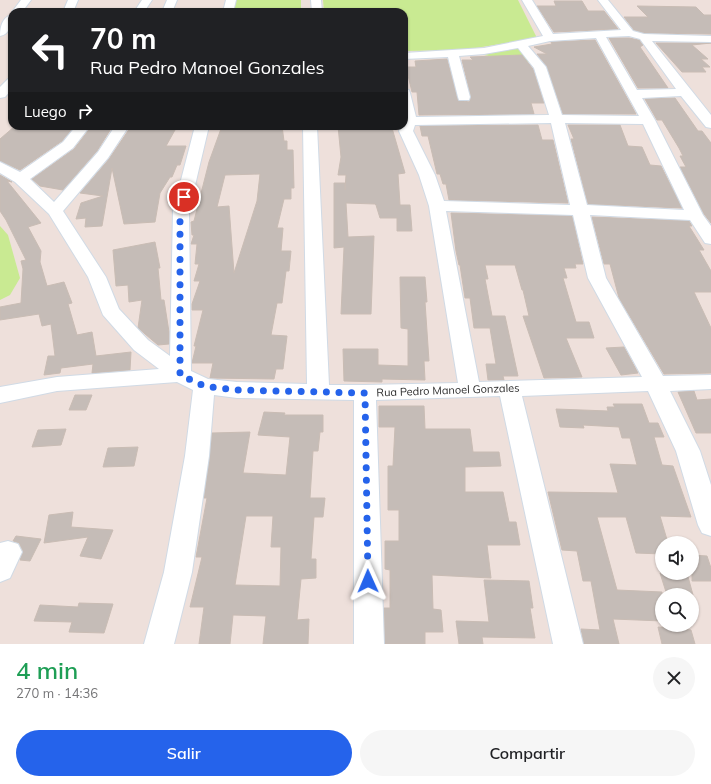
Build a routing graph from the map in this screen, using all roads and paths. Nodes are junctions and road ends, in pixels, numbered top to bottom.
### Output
1 (26, 0) edge
2 (527, 0) edge
3 (603, 0) edge
4 (19, 8) edge
5 (8, 23) edge
6 (0, 33) edge
7 (629, 33) junction
8 (599, 34) junction
9 (644, 37) junction
10 (550, 38) junction
11 (711, 39) edge
12 (522, 45) junction
13 (453, 54) junction
14 (408, 56) edge
15 (8, 86) edge
16 (684, 92) junction
17 (0, 94) edge
18 (634, 94) junction
19 (464, 97) dead end
20 (408, 112) edge
21 (557, 119) junction
22 (648, 120) junction
23 (410, 122) junction
24 (711, 124) edge
25 (408, 126) edge
26 (80, 130) edge
27 (119, 130) edge
28 (201, 130) edge
29 (310, 130) edge
30 (406, 130) edge
31 (0, 167) edge
32 (20, 179) junction
33 (437, 206) junction
34 (580, 210) junction
35 (55, 212) junction
36 (695, 216) junction
37 (711, 239) edge
38 (180, 375) junction
39 (711, 382) edge
40 (656, 384) junction
41 (204, 386) junction
42 (509, 389) junction
43 (470, 390) junction
44 (318, 392) junction
45 (365, 393) junction
46 (0, 395) edge
47 (711, 524) edge
48 (158, 644) edge
49 (369, 644) edge
50 (568, 644) edge

1 - 4 street
2 - 10 street
3 - 7 street
5 - 6 street
7 - 8 street
7 - 9 street
8 - 10 street
8 - 18 street
9 - 11 street
9 - 16 street
10 - 12 street
12 - 13 street
12 - 21 street
13 - 14 street
13 - 19 street
15 - 17 street
16 - 18 street
16 - 24 street
18 - 22 street
20 - 23 street
21 - 22 street
21 - 23 street
21 - 34 street
22 - 36 street
23 - 25 street
26 - 32 street
27 - 35 street
28 - 38 street
29 - 44 street
30 - 33 street
31 - 32 street, Rua Pedro Manoel Gonzales
32 - 35 street, Rua Pedro Manoel Gonzales
33 - 34 street
33 - 43 street
34 - 36 street
34 - 40 street
35 - 38 street, Rua Pedro Manoel Gonzales
36 - 37 street
38 - 41 street, Rua Pedro Manoel Gonzales
38 - 46 street
39 - 40 street, Rua Pedro Manoel Gonzales
40 - 42 street, Rua Pedro Manoel Gonzales
40 - 47 street
41 - 44 street, Rua Pedro Manoel Gonzales
41 - 48 street
42 - 43 street, Rua Pedro Manoel Gonzales
42 - 50 street
43 - 45 street, Rua Pedro Manoel Gonzales
44 - 45 street, Rua Pedro Manoel Gonzales
45 - 49 street

